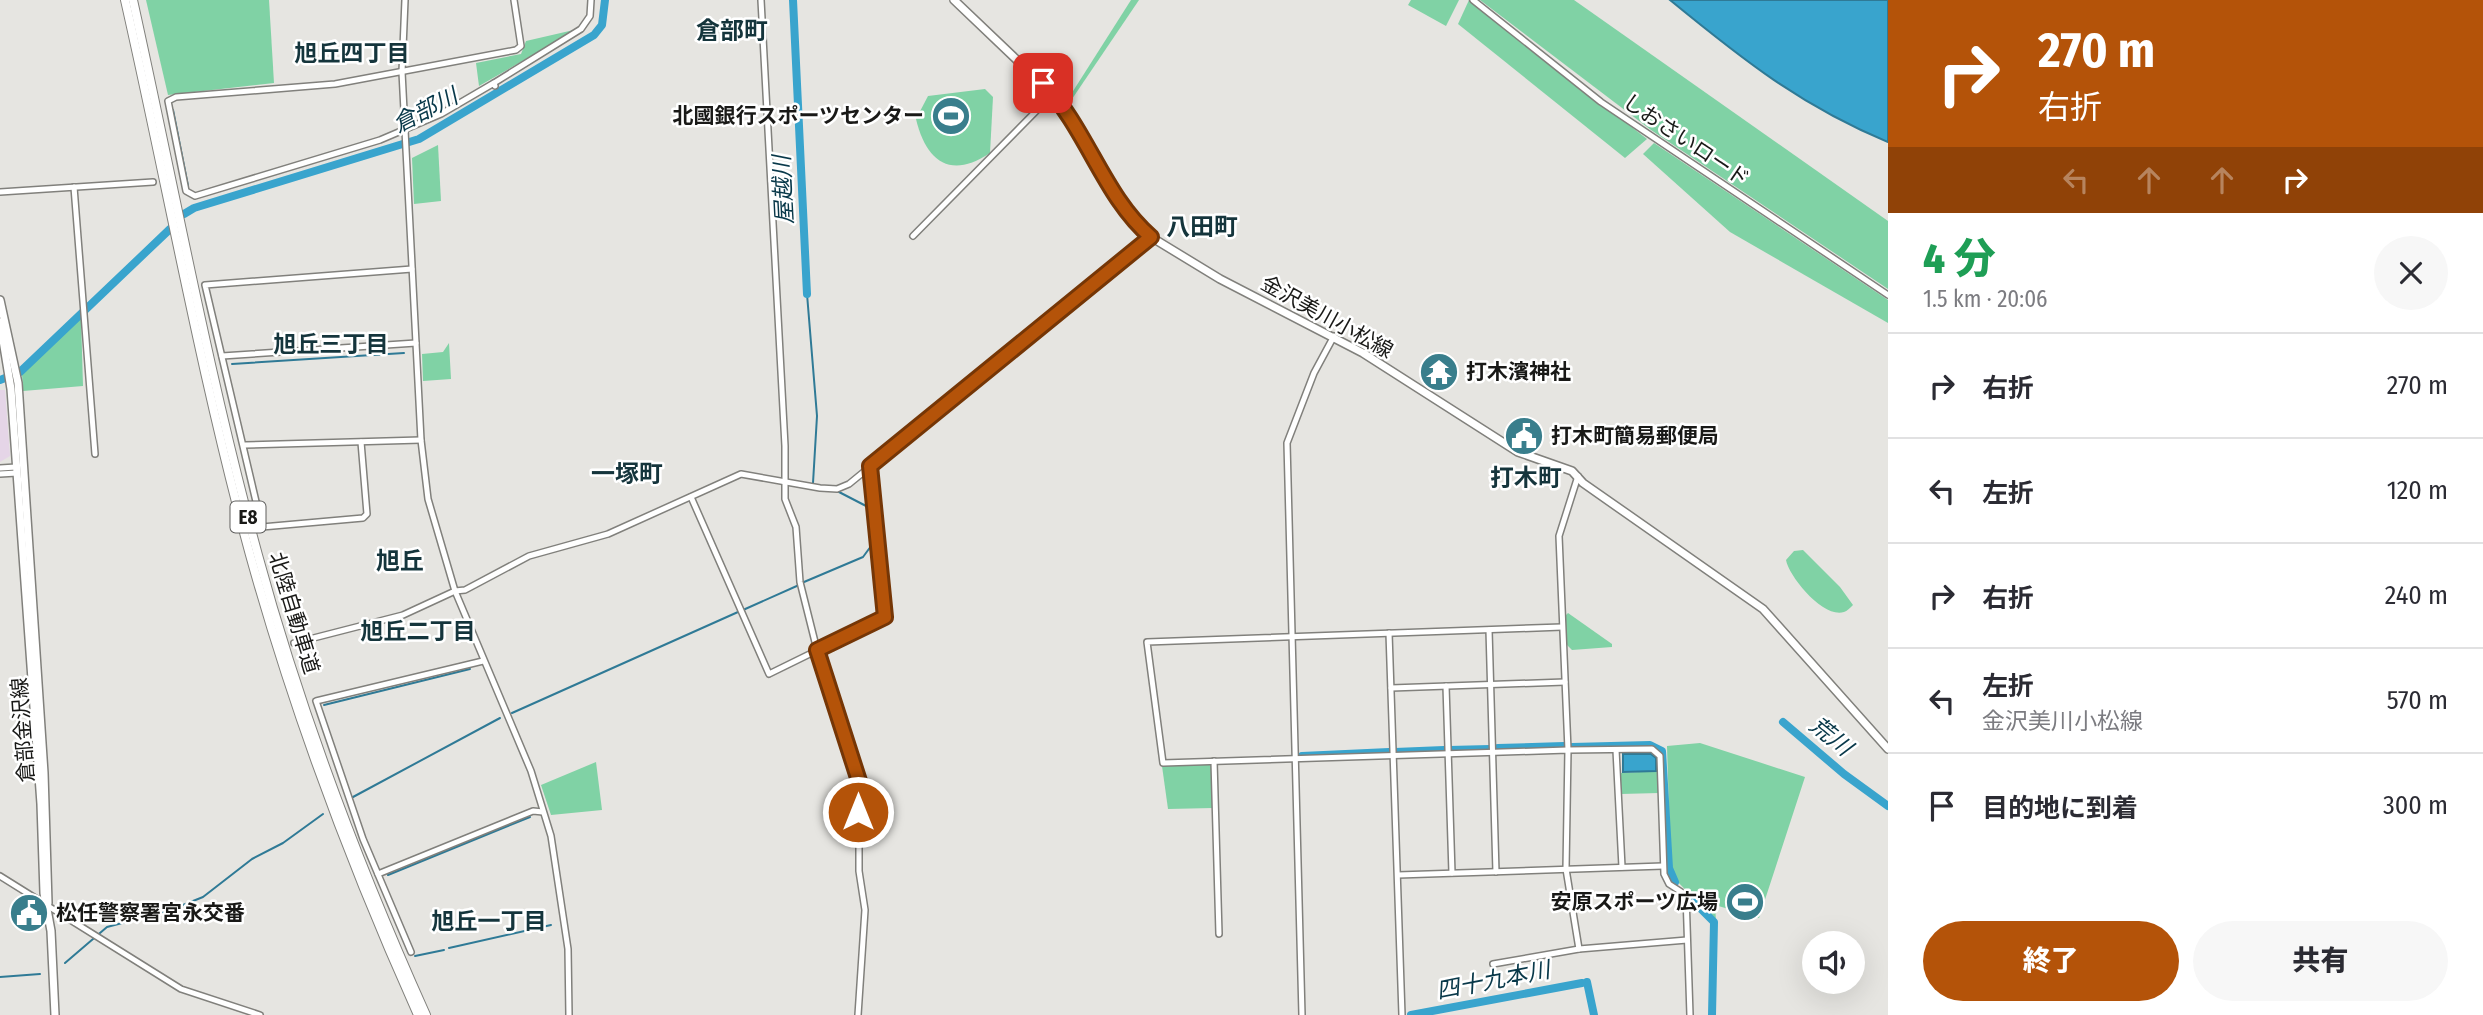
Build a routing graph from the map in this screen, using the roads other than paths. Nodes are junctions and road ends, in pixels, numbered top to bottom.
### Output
1 (125, 0) edge
2 (133, 0) edge
3 (405, 0) edge
4 (514, 0) edge
5 (591, 0) edge
6 (761, 0) edge
7 (954, 0) edge
8 (1474, 0) edge
9 (402, 72) junction
10 (1054, 94) junction
11 (405, 129) junction
12 (153, 182) dead end
13 (74, 187) junction
14 (0, 192) edge
15 (913, 236) dead end
16 (1151, 237) junction
17 (412, 269) junction
18 (1888, 295) edge
19 (0, 300) edge
20 (0, 322) edge
21 (1334, 337) junction
22 (416, 343) junction
23 (222, 356) junction
24 (12, 366) junction
25 (14, 384) junction
26 (421, 440) junction
27 (361, 442) junction
28 (245, 444) junction
29 (95, 454) dead end
30 (870, 466) junction
31 (0, 468) edge
32 (17, 470) junction
33 (0, 474) edge
34 (1578, 476) junction
35 (784, 483) junction
36 (691, 497) junction
37 (455, 591) junction
38 (1562, 627) junction
39 (1489, 629) junction
40 (1389, 633) junction
41 (1292, 637) junction
42 (294, 643) dead end
43 (817, 650) junction
44 (483, 661) junction
45 (1565, 682) junction
46 (1491, 685) junction
47 (1446, 687) junction
48 (1391, 688) junction
49 (1888, 749) edge
50 (1568, 750) junction
51 (1616, 750) junction
52 (1494, 753) junction
53 (1448, 754) junction
54 (1393, 756) junction
55 (1295, 759) junction
56 (1214, 761) junction
57 (543, 812) junction
58 (1663, 866) junction
59 (1622, 867) junction
60 (1566, 869) junction
61 (1496, 872) junction
62 (1452, 873) junction
63 (378, 874) junction
64 (1398, 875) junction
65 (0, 876) edge
66 (47, 907) junction
67 (1219, 934) dead end
68 (1687, 940) junction
69 (1579, 949) junction
70 (411, 952) dead end
71 (1493, 964) dead end
72 (55, 1015) edge
73 (260, 1015) edge
74 (418, 1015) edge
75 (426, 1015) edge
76 (569, 1015) edge
77 (858, 1015) edge
78 (1302, 1015) edge
79 (1402, 1015) edge
80 (1690, 1015) edge

1 - 74 highway, 北陸自動車道 / E8
2 - 75 highway, 北陸自動車道 / E8
3 - 9 street
4 - 9 street
5 - 11 street
6 - 35 street
7 - 10 main road, 金沢美川小松線
8 - 18 street, しおさいロード
9 - 11 street
9 - 11 street
10 - 15 street
10 - 16 main road, 金沢美川小松線
11 - 17 street
12 - 13 street
13 - 14 street
13 - 29 street
16 - 21 main road, 金沢美川小松線
16 - 30 street
17 - 22 street
17 - 23 street
19 - 24 main road, 倉部金沢線
20 - 24 main road, 倉部金沢線
21 - 34 main road, 金沢美川小松線
21 - 41 street
22 - 23 street
22 - 26 street
23 - 28 street
24 - 25 main road, 倉部金沢線
25 - 32 main road, 倉部金沢線
25 - 66 main road, 倉部金沢線
26 - 27 street
26 - 37 street
27 - 28 street
27 - 28 street
30 - 35 street
30 - 43 street
31 - 32 street
32 - 33 street
32 - 66 main road, 倉部金沢線
34 - 38 street
34 - 49 main road, 金沢美川小松線
35 - 36 street
35 - 43 street
36 - 37 street
36 - 43 street
37 - 42 street
37 - 44 street
38 - 39 street
38 - 45 street
39 - 40 street
39 - 46 street
40 - 41 street
40 - 48 street
41 - 55 street
41 - 56 street
43 - 77 street
44 - 57 street
44 - 63 street
45 - 46 street
45 - 50 street
46 - 47 street
46 - 52 street
47 - 48 street
47 - 53 street
48 - 54 street
50 - 51 street
50 - 52 street
50 - 60 street
51 - 58 street
51 - 59 street
52 - 53 street
52 - 61 street
53 - 54 street
53 - 62 street
54 - 55 street
54 - 64 street
55 - 56 street
55 - 78 street
56 - 67 street
57 - 63 street
57 - 76 street
58 - 59 street
58 - 68 street
59 - 60 street
60 - 61 street
60 - 69 street
61 - 62 street
62 - 64 street
63 - 70 street
64 - 79 street
65 - 66 street
66 - 72 main road, 倉部金沢線
66 - 73 street
68 - 69 street
68 - 80 street
69 - 71 street

